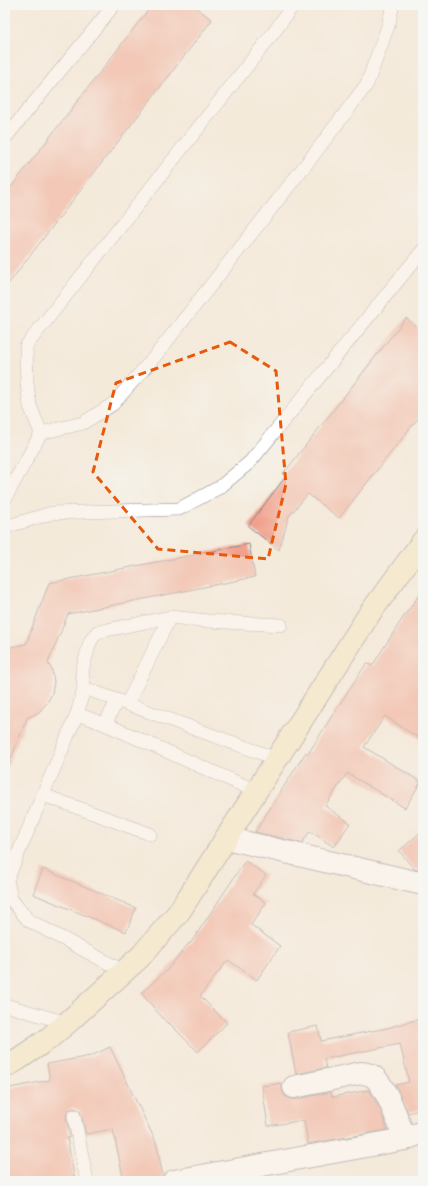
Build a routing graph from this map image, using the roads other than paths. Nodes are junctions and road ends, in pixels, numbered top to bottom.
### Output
1 (114, 5) edge
2 (292, 5) edge
3 (391, 5) edge
4 (5, 138) edge
5 (423, 250) edge
6 (41, 433) junction
7 (5, 499) edge
8 (5, 527) edge
9 (423, 541) edge
10 (170, 617) junction
11 (281, 625) dead end
12 (84, 688) junction
13 (122, 703) junction
14 (77, 714) junction
15 (105, 724) junction
16 (277, 759) junction
17 (256, 791) junction
18 (43, 795) junction
19 (150, 834) dead end
20 (226, 838) junction
21 (422, 888) edge
22 (123, 971) junction
23 (5, 1005) edge
24 (67, 1023) junction
25 (11, 1064) edge
26 (294, 1087) dead end
27 (74, 1116) dead end
28 (414, 1135) edge
29 (87, 1181) edge
30 (174, 1181) edge

1 - 4 lane
2 - 6 lane
3 - 6 lane
5 - 8 lane
6 - 7 lane
9 - 16 street
10 - 11 lane
10 - 12 lane
10 - 13 lane
12 - 13 lane
12 - 14 lane
13 - 15 lane
13 - 16 lane
14 - 15 lane
14 - 18 lane
15 - 17 lane
16 - 17 street
17 - 20 street
18 - 19 lane
18 - 22 lane
20 - 21 street
20 - 22 street
22 - 24 street
23 - 24 lane
24 - 25 street
26 - 28 street
27 - 29 lane
28 - 30 street

